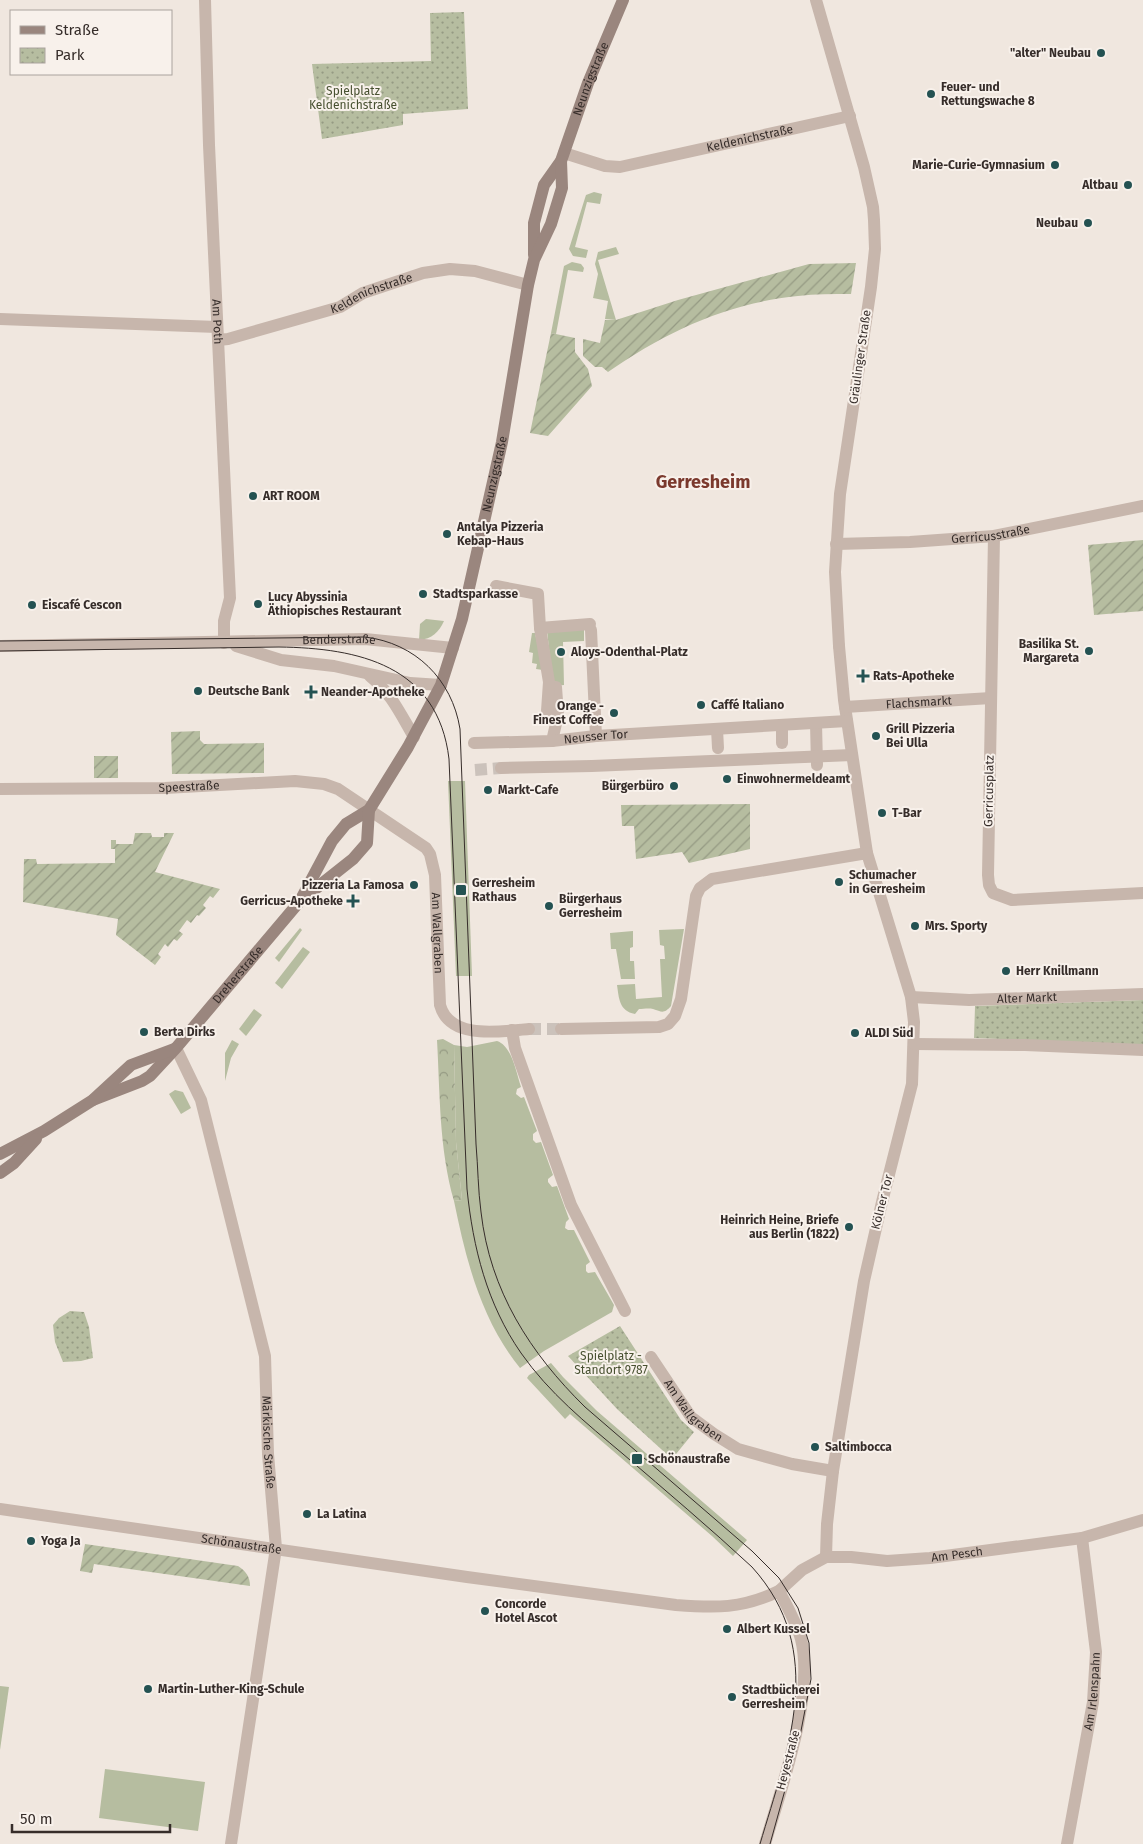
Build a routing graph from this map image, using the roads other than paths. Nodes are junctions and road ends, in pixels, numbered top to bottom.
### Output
1 (205, 0) edge
2 (623, 0) edge
3 (816, 0) edge
4 (850, 116) junction
5 (563, 157) junction
6 (534, 260) junction
7 (528, 285) junction
8 (0, 319) edge
9 (217, 334) junction
10 (1143, 506) edge
11 (994, 536) junction
12 (836, 544) junction
13 (496, 586) dead end
14 (540, 628) junction
15 (224, 643) junction
16 (0, 646) edge
17 (453, 648) junction
18 (368, 674) junction
19 (441, 685) junction
20 (548, 687) junction
21 (991, 698) junction
22 (845, 707) junction
23 (847, 721) junction
24 (816, 723) junction
25 (782, 725) junction
26 (717, 729) junction
27 (596, 736) junction
28 (414, 737) junction
29 (552, 741) junction
30 (474, 743) dead end
31 (782, 753) junction
32 (852, 755) junction
33 (718, 757) junction
34 (817, 761) junction
35 (501, 768) tunnel mouth
36 (0, 789) edge
37 (369, 810) junction
38 (867, 853) junction
39 (1143, 893) edge
40 (300, 901) junction
41 (1143, 994) edge
42 (911, 997) junction
43 (529, 1029) tunnel mouth
44 (561, 1029) tunnel mouth
45 (512, 1030) junction
46 (914, 1044) junction
47 (176, 1048) junction
48 (1143, 1050) edge
49 (93, 1100) junction
50 (44, 1131) junction
51 (0, 1154) edge
52 (0, 1174) edge
53 (625, 1311) dead end
54 (651, 1357) dead end
55 (833, 1471) junction
56 (0, 1509) edge
57 (1143, 1520) edge
58 (1082, 1538) junction
59 (276, 1548) junction
60 (826, 1557) junction
61 (779, 1591) junction
62 (230, 1844) edge
63 (765, 1844) edge
64 (1067, 1844) edge

1 - 9 street, Am Poth
2 - 5 main road, Neunzigstraße
3 - 4 street, Gräulinger Straße
4 - 5 street, Keldenichstraße
4 - 12 street, Gräulinger Straße
5 - 6 main road, Neunzigstraße
5 - 6 main road, Neunzigstraße
6 - 7 main road, Neunzigstraße
7 - 9 street, Keldenichstraße
7 - 17 main road, Neunzigstraße
8 - 9 street, Keldenichstraße
9 - 15 street, Am Poth
10 - 11 street, Gerricusstraße
11 - 12 street, Gerricusstraße
11 - 21 street, Gerricusplatz
12 - 22 street, Gräulinger Straße
13 - 14 street
14 - 20 street
14 - 27 street
15 - 16 street, Benderstraße
15 - 17 street, Benderstraße
15 - 18 street, Benderstraße
17 - 19 main road, Neunzigstraße
18 - 19 street, Benderstraße
18 - 28 street
19 - 28 main road, Dreherstraße
20 - 29 street
20 - 29 street
21 - 22 street, Flachsmarkt
21 - 39 street, Gerricusplatz
22 - 23 street, Gräulinger Straße
23 - 24 street, Neusser Tor
23 - 32 street, Kölner Tor
24 - 25 street, Neusser Tor
24 - 34 street
25 - 26 street, Neusser Tor
25 - 31 street
26 - 27 street, Neusser Tor
26 - 33 street
27 - 29 street, Neusser Tor
28 - 37 main road, Dreherstraße
29 - 30 street, Neusser Tor
31 - 33 street
31 - 34 street
32 - 34 street
32 - 38 street, Kölner Tor
33 - 35 street
36 - 37 street, Speestraße
37 - 40 main road, Dreherstraße
37 - 40 main road, Dreherstraße
37 - 45 street, Am Wallgraben
38 - 42 street, Kölner Tor
38 - 44 street
40 - 47 main road, Dreherstraße
41 - 42 street, Alter Markt
42 - 46 street, Kölner Tor
43 - 45 street, Am Wallgraben
45 - 53 street
46 - 48 street
46 - 55 street, Kölner Tor
47 - 49 main road, Dreherstraße
47 - 49 main road, Dreherstraße
47 - 59 street, Märkische Straße
49 - 50 main road, Dreherstraße
50 - 51 main road, Dreherstraße
50 - 52 main road, Dreherstraße
54 - 55 street, Am Wallgraben
55 - 60 street, Kölner Tor
56 - 59 street, Schönaustraße
57 - 58 street, Am Pesch
58 - 60 street, Am Pesch
58 - 64 street, Am Irlenspahn
59 - 61 street, Schönaustraße
59 - 62 street, Märkische Straße
60 - 61 street
61 - 63 street, Heyestraße

